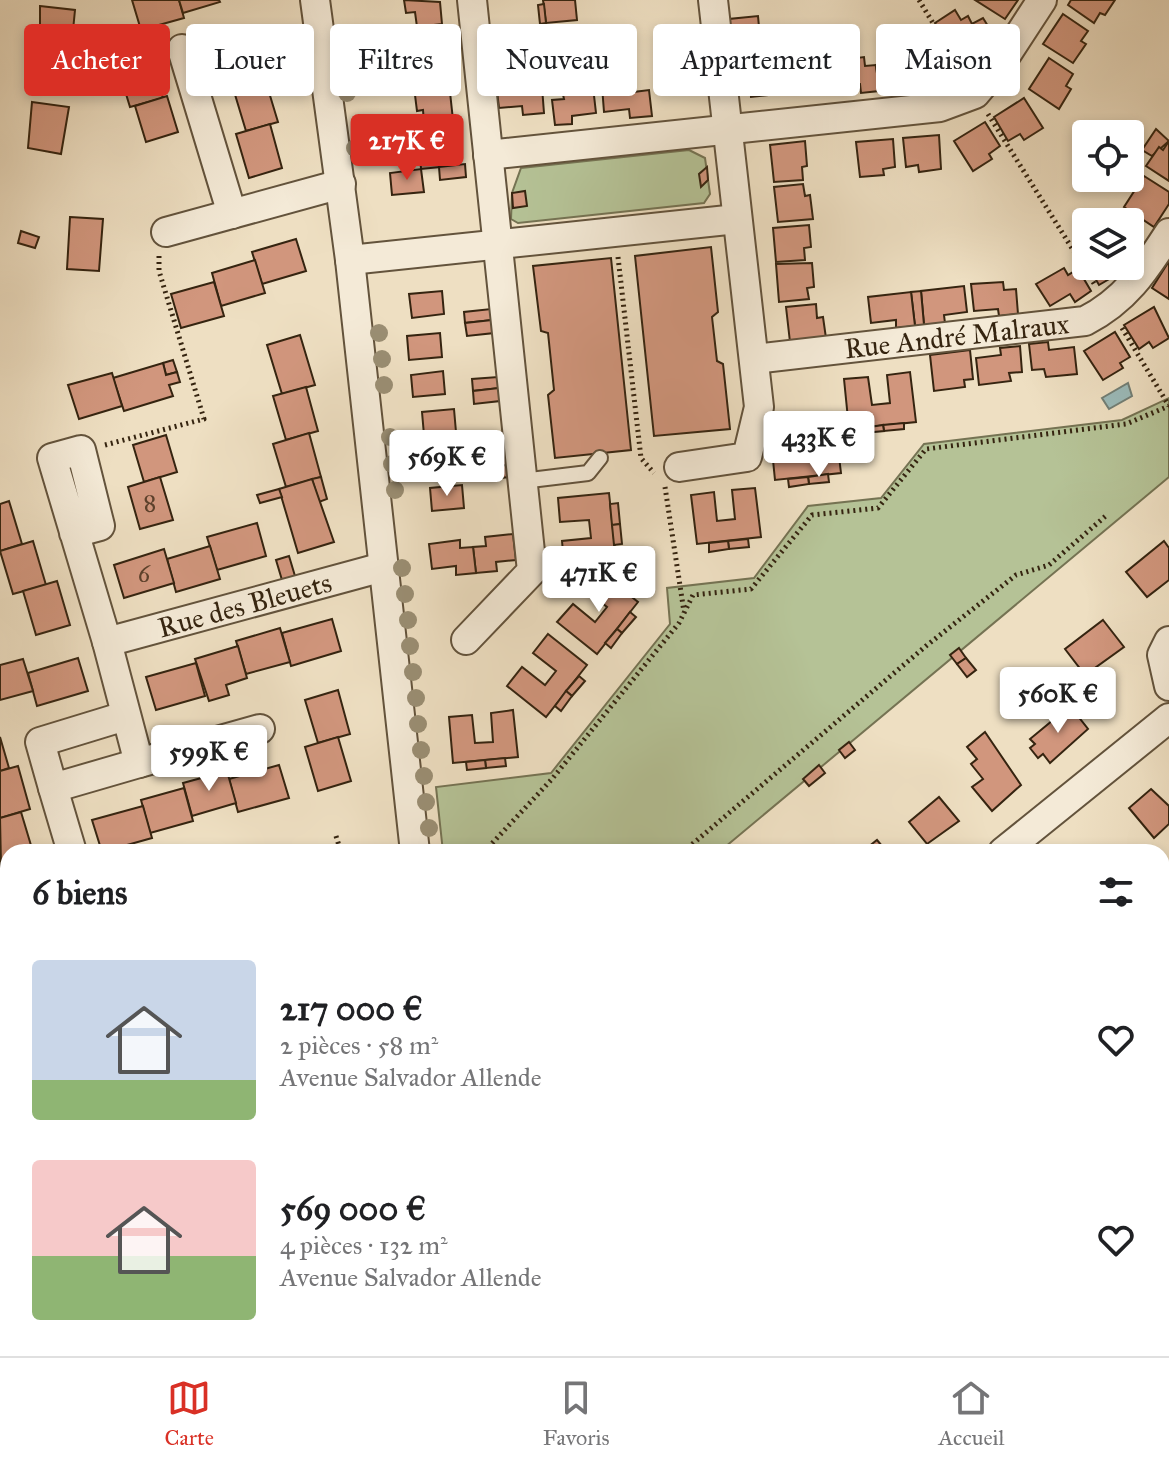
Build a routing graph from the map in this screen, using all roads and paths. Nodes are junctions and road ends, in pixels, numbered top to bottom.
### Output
1 (315, 0) edge
2 (472, 0) edge
3 (713, 0) edge
4 (919, 0) edge
5 (1042, 0) edge
6 (933, 24) edge
7 (1020, 34) edge
8 (182, 49) dead end
9 (970, 96) edge
10 (976, 96) edge
11 (727, 130) junction
12 (488, 155) junction
13 (341, 184) junction
14 (232, 214) junction
15 (737, 219) junction
16 (617, 230) junction
17 (166, 232) joint
18 (1169, 233) edge
19 (495, 242) junction
20 (350, 260) junction
21 (1110, 308) junction
22 (754, 359) junction
23 (1169, 406) edge
24 (81, 450) joint
25 (600, 458) dead end
26 (679, 467) dead end
27 (522, 481) junction
28 (1108, 514) dead end
29 (383, 567) junction
30 (684, 612) junction
31 (466, 640) dead end
32 (1169, 641) edge
33 (107, 642) junction
34 (1169, 686) edge
35 (125, 716) junction
36 (1169, 718) edge
37 (260, 729) dead end
38 (139, 763) junction
39 (53, 788) junction
40 (336, 836) dead end
41 (70, 844) edge
42 (338, 844) edge
43 (414, 844) edge
44 (491, 844) edge
45 (692, 844) edge
46 (1013, 844) edge

1 - 13 street
2 - 12 street
3 - 11 street
4 - 6 path
5 - 7 street
8 - 14 street
9 - 11 street
10 - 21 path
11 - 12 street
11 - 15 street
12 - 19 street
13 - 14 street
13 - 20 street
14 - 17 street
15 - 16 street
15 - 22 street
16 - 19 street
16 - 30 path
17 - 24 path
18 - 21 street, Rue André Malraux
19 - 20 street
19 - 27 street
20 - 29 street
21 - 22 street, Rue André Malraux
21 - 23 path
22 - 26 street
23 - 30 path
24 - 33 street
25 - 27 lane
27 - 31 street
28 - 45 path
29 - 33 street, Rue des Bleuets
29 - 43 street
30 - 44 path
32 - 34 street
33 - 35 street
35 - 38 street
35 - 39 street
36 - 46 street
37 - 38 street
38 - 39 street
39 - 41 street
40 - 42 path

